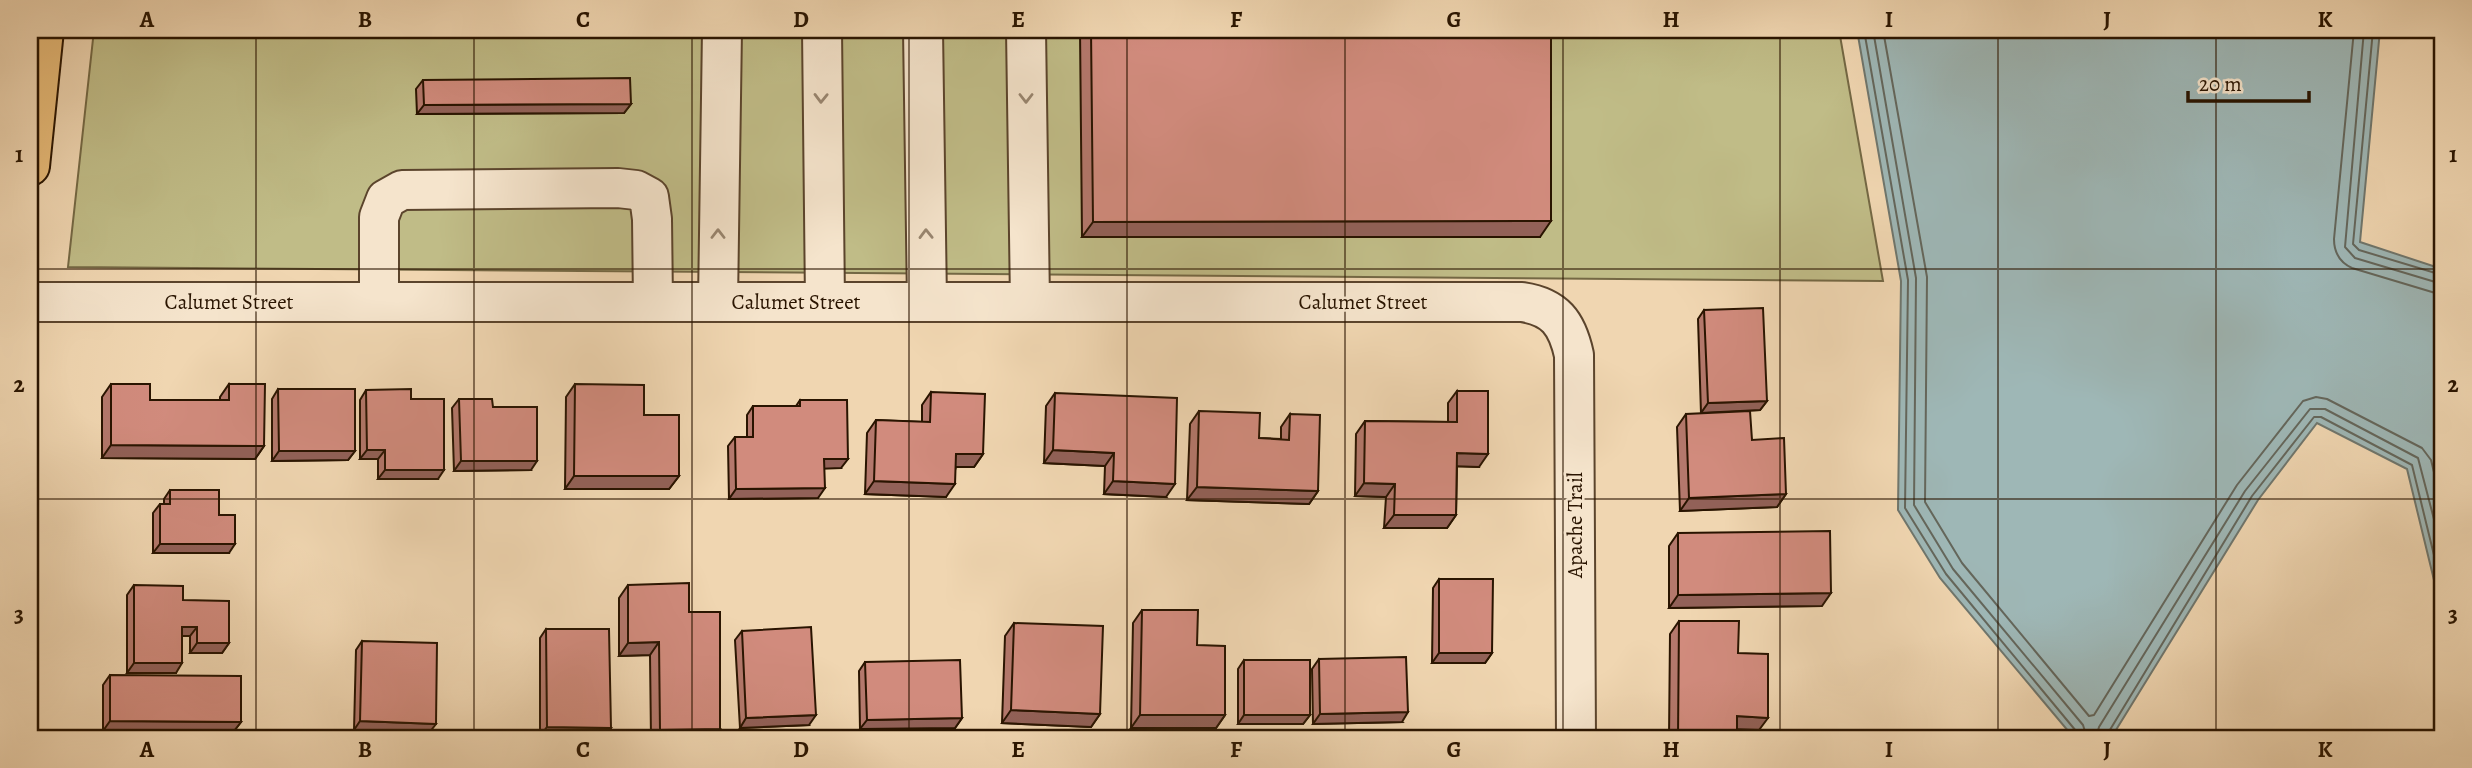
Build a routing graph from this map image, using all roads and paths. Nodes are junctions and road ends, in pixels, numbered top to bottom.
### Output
1 (44, 30) edge
2 (722, 30) edge
3 (822, 30) edge
4 (923, 30) edge
5 (1026, 30) edge
6 (30, 166) edge
7 (30, 302) edge
8 (379, 302) junction
9 (653, 302) junction
10 (718, 302) junction
11 (825, 302) junction
12 (927, 302) junction
13 (1030, 302) junction
14 (1558, 316) joint
15 (1576, 738) edge

1 - 6 main road
10 -> 2 street
3 -> 11 street
12 -> 4 street
5 -> 13 street
7 - 8 street, Calumet Street
8 - 9 street, Calumet Street
8 - 9 street
9 - 10 street, Calumet Street
10 - 11 street, Calumet Street
11 - 12 street, Calumet Street
12 - 13 street, Calumet Street
13 - 14 street, Calumet Street
14 - 15 street, Apache Trail

